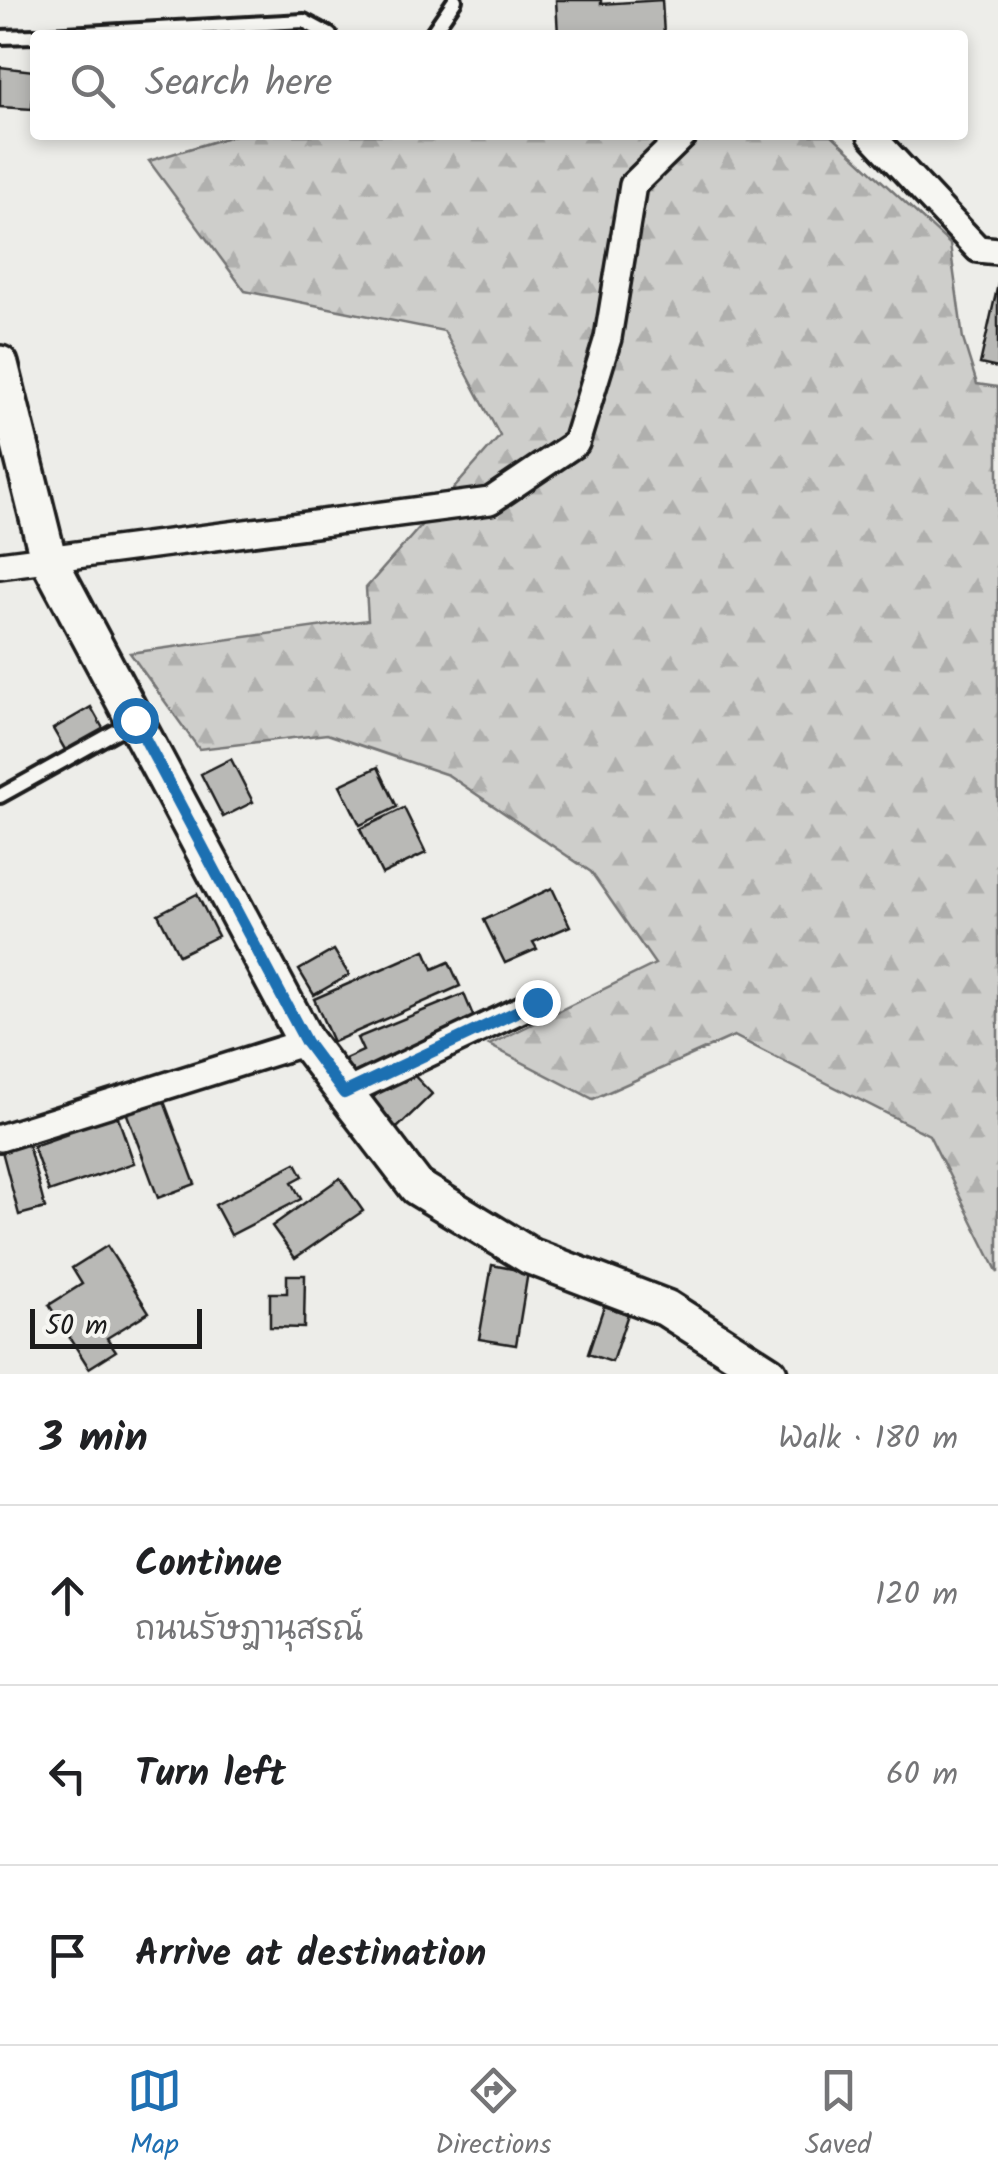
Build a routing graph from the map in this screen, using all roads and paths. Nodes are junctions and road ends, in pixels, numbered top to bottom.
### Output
1 (455, 0) edge
2 (139, 30) edge
3 (321, 30) edge
4 (434, 30) edge
5 (30, 36) edge
6 (0, 37) edge
7 (679, 140) edge
8 (876, 140) edge
9 (998, 251) edge
10 (0, 364) edge
11 (48, 558) junction
12 (0, 565) edge
13 (135, 720) junction
14 (0, 796) edge
15 (537, 1002) dead end
16 (306, 1042) junction
17 (344, 1093) junction
18 (0, 1138) edge
19 (758, 1371) edge

1 - 4 lane
2 - 3 lane
5 - 6 lane
7 - 11 street
8 - 9 street
10 - 11 street
11 - 12 street
11 - 13 street
13 - 14 lane
13 - 16 street
15 - 17 street
16 - 17 street
16 - 18 street
17 - 19 street

